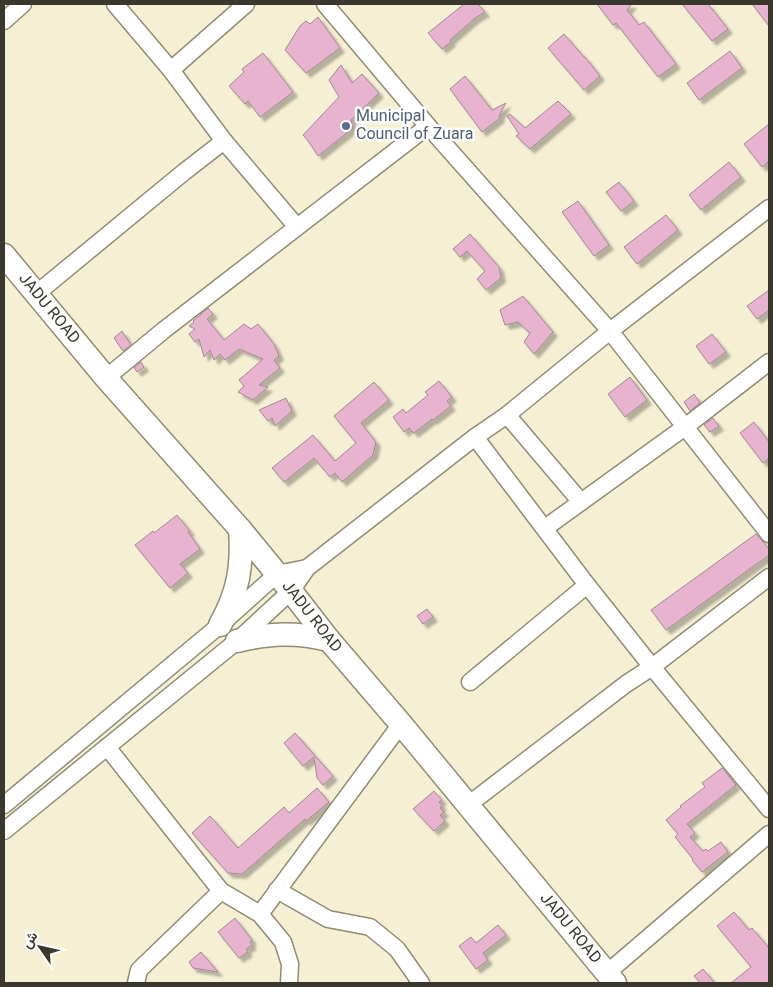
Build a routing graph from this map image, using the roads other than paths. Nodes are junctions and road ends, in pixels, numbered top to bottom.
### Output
1 (23, 4) edge
2 (115, 4) edge
3 (246, 4) edge
4 (326, 4) edge
5 (4, 22) edge
6 (171, 70) junction
7 (428, 126) junction
8 (224, 141) junction
9 (769, 208) edge
10 (298, 227) junction
11 (4, 254) edge
12 (36, 294) junction
13 (610, 331) junction
14 (769, 362) edge
15 (106, 378) junction
16 (507, 415) junction
17 (685, 427) junction
18 (475, 437) junction
19 (580, 502) junction
20 (545, 528) junction
21 (240, 529) junction
22 (769, 534) edge
23 (307, 568) junction
24 (277, 574) junction
25 (769, 577) edge
26 (587, 585) junction
27 (292, 591) junction
28 (220, 625) junction
29 (330, 640) junction
30 (237, 641) junction
31 (652, 667) junction
32 (470, 682) dead end
33 (401, 724) junction
34 (107, 747) junction
35 (468, 805) junction
36 (4, 806) edge
37 (769, 809) edge
38 (4, 832) edge
39 (769, 834) edge
40 (277, 890) junction
41 (221, 891) junction
42 (260, 914) junction
43 (611, 978) edge
44 (136, 983) edge
45 (289, 983) edge
46 (421, 983) edge

1 - 5 street
2 - 6 street
3 - 6 street
4 - 7 street
6 - 8 street
7 - 10 street
7 - 13 street
8 - 10 street
8 - 12 street
9 - 13 street
10 - 15 street
11 - 12 highway, JADU ROAD
12 - 15 highway, JADU ROAD
13 - 16 street
13 - 17 street
14 - 17 street
15 - 21 highway, JADU ROAD
16 - 18 street
16 - 19 street
17 - 19 street
17 - 22 street
18 - 20 street
18 - 23 street
19 - 20 street
20 - 26 street
21 - 24 highway, JADU ROAD
21 - 28 highway
23 - 24 street
23 - 27 street
24 - 27 highway, JADU ROAD
24 - 28 street
25 - 31 street
26 - 31 street
26 - 32 street
27 - 29 highway, JADU ROAD
27 - 30 street
28 - 36 street
29 - 30 highway
29 - 33 highway, JADU ROAD
30 - 34 street
31 - 35 street
31 - 37 street
33 - 35 highway, JADU ROAD
33 - 40 street
34 - 38 street
34 - 41 street
35 - 43 highway, JADU ROAD
39 - 43 street
40 - 42 street
40 - 46 street
41 - 42 street
41 - 44 street
42 - 45 street

